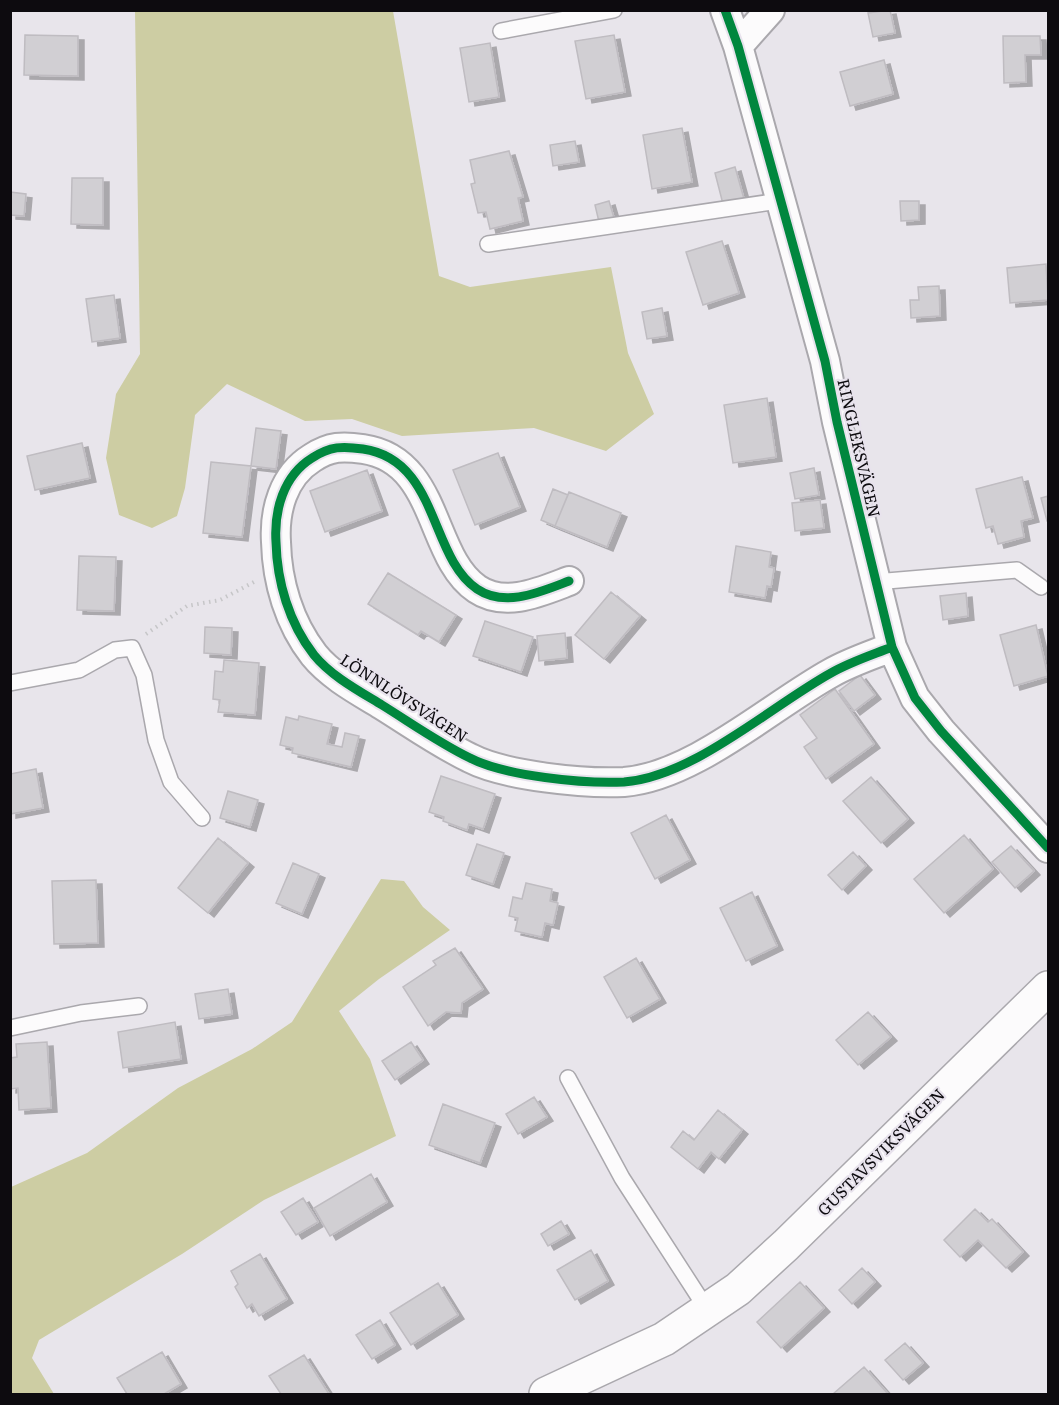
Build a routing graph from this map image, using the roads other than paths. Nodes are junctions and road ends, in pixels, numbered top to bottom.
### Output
1 (614, 10) edge
2 (725, 10) edge
3 (770, 10) edge
4 (501, 31) dead end
5 (738, 46) junction
6 (779, 201) junction
7 (488, 244) dead end
8 (569, 581) dead end
9 (875, 582) junction
10 (1041, 587) dead end
11 (892, 647) junction
12 (10, 682) edge
13 (202, 818) dead end
14 (1048, 848) edge
15 (1048, 988) edge
16 (139, 1006) dead end
17 (10, 1028) edge
18 (568, 1078) dead end
19 (708, 1311) junction
20 (546, 1395) edge

1 - 4 lane
2 - 5 street, RINGLEKSVÄGEN
3 - 5 street
5 - 6 street, RINGLEKSVÄGEN
6 - 7 lane
6 - 9 street, RINGLEKSVÄGEN
8 - 11 street, LÖNNLÖVSVÄGEN
9 - 10 lane
9 - 11 street, RINGLEKSVÄGEN
11 - 14 street, RINGLEKSVÄGEN
12 - 13 lane
15 - 19 street, GUSTAVSVIKSVÄGEN
16 - 17 lane
18 - 19 lane
19 - 20 street, GUSTAVSVIKSVÄGEN

